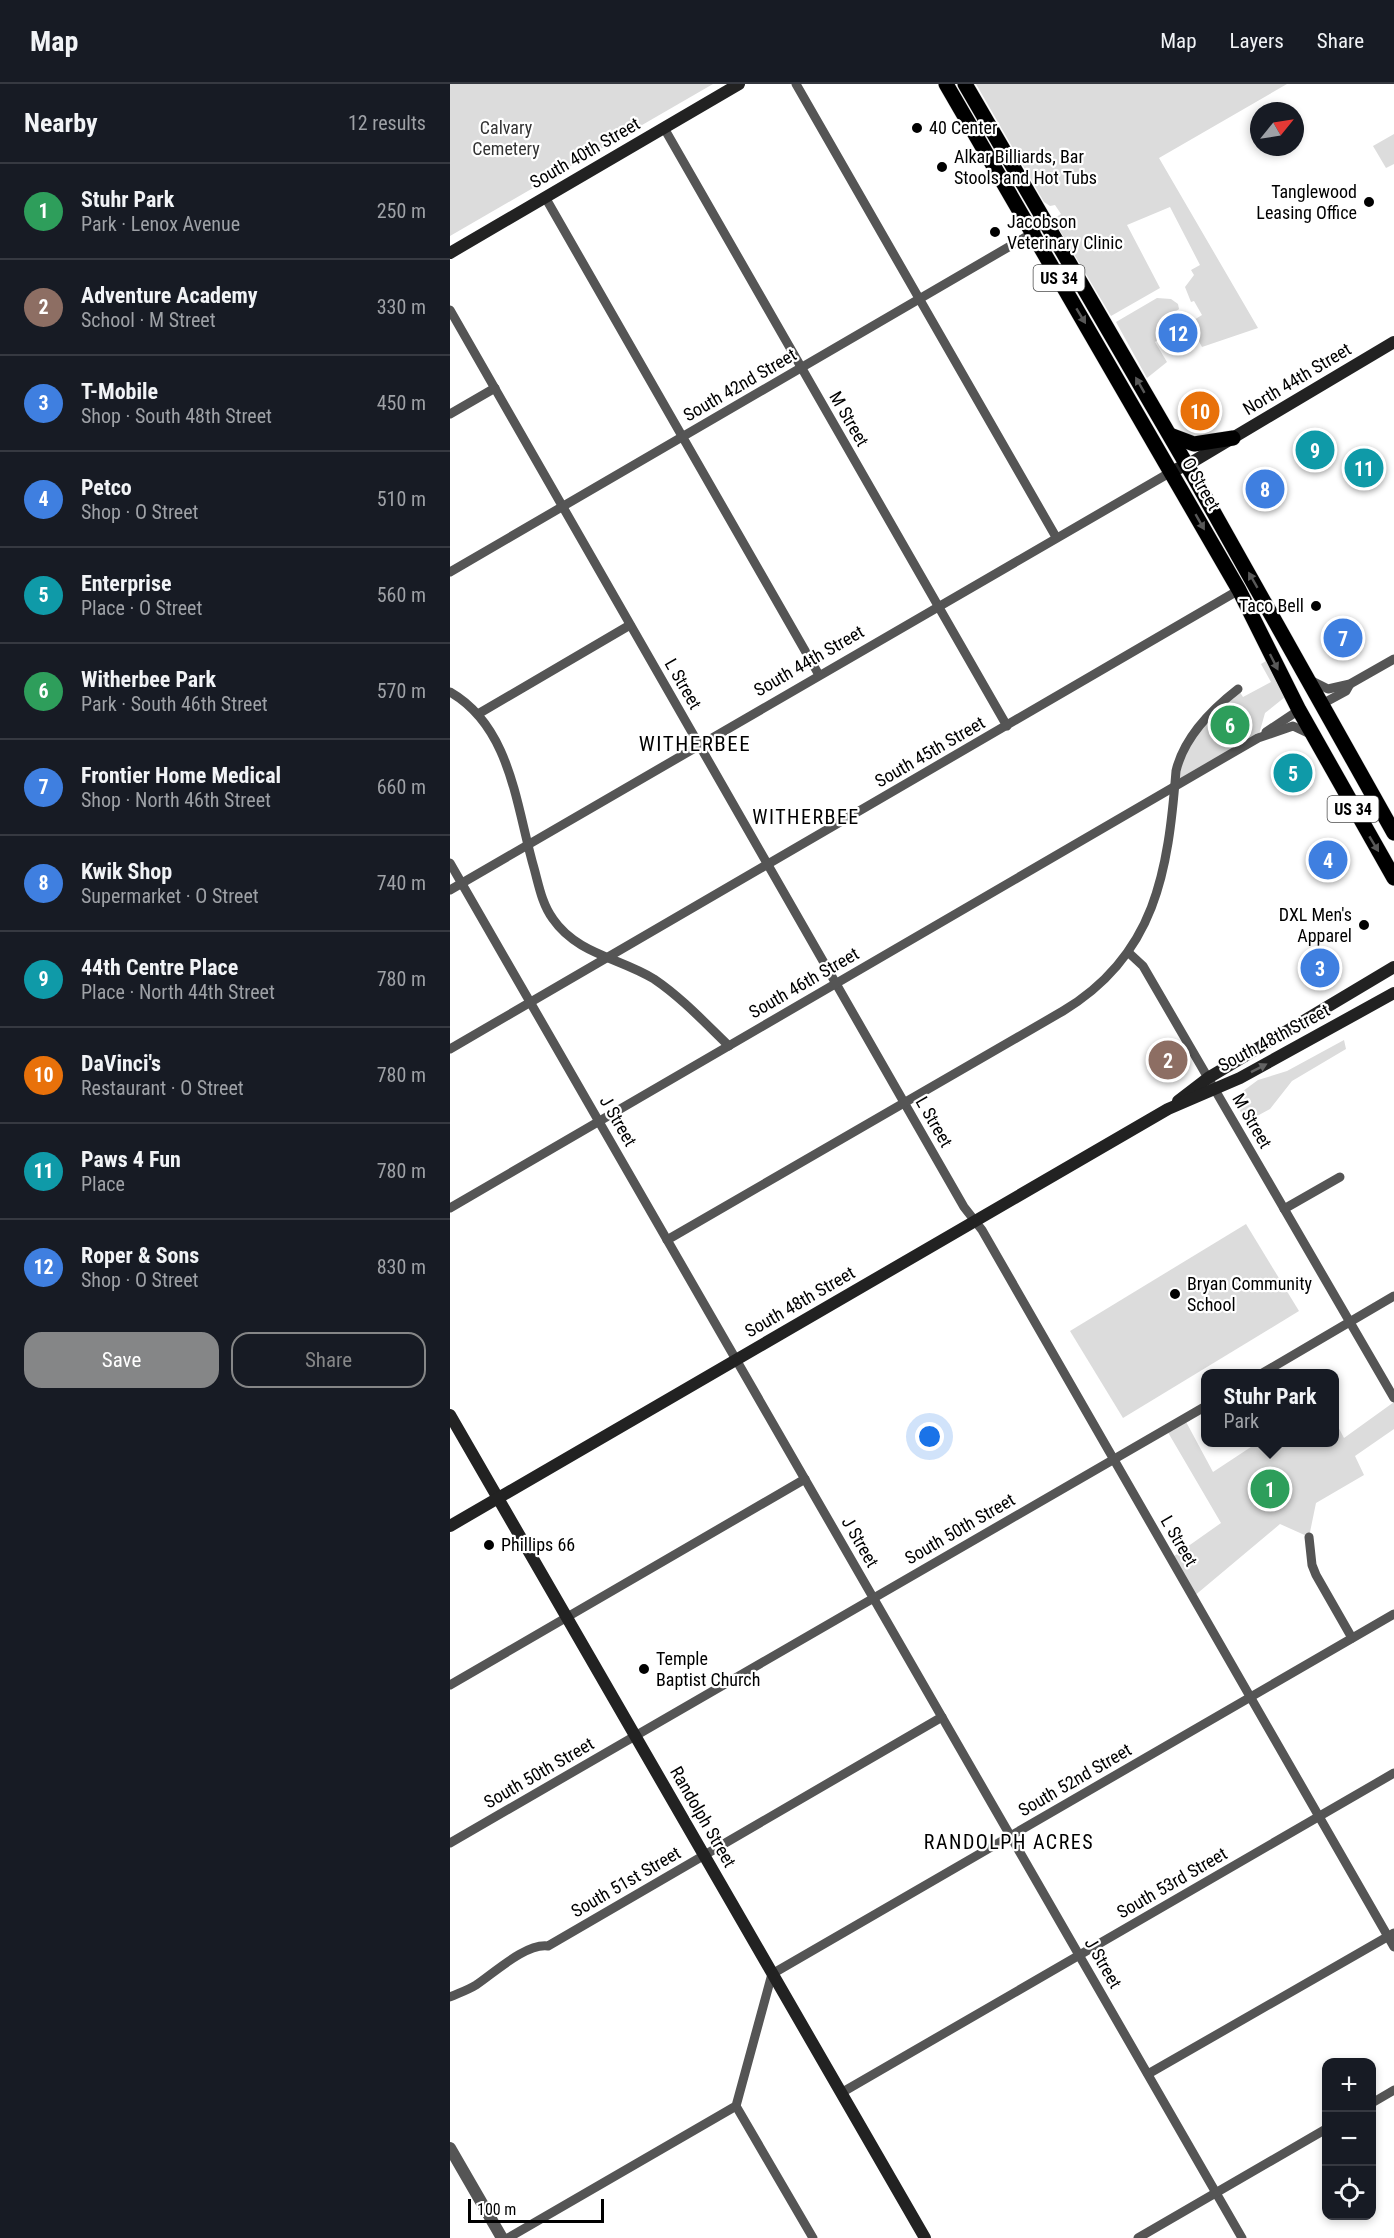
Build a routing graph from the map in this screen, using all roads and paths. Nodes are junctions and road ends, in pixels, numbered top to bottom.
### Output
1 (739, 84) edge
2 (796, 84) edge
3 (946, 84) edge
4 (965, 84) edge
5 (664, 128) junction
6 (545, 197) junction
7 (1046, 225) junction
8 (1032, 234) junction
9 (450, 253) edge
10 (920, 299) junction
11 (450, 310) edge
12 (1394, 342) edge
13 (801, 368) junction
14 (495, 388) junction
15 (450, 414) edge
16 (1170, 435) junction
17 (682, 437) junction
18 (1233, 438) junction
19 (1187, 465) junction
20 (1171, 472) junction
21 (562, 507) junction
22 (1056, 537) junction
23 (450, 572) edge
24 (1239, 590) junction
25 (938, 606) junction
26 (630, 625) junction
27 (1394, 658) edge
28 (819, 675) junction
29 (1309, 679) junction
30 (1350, 684) junction
31 (1238, 689) dead end
32 (450, 692) edge
33 (1322, 704) junction
34 (1299, 710) junction
35 (478, 714) junction
36 (1007, 726) junction
37 (1258, 738) junction
38 (1314, 738) junction
39 (699, 746) junction
40 (1362, 779) junction
41 (1175, 786) junction
42 (1394, 833) edge
43 (527, 845) junction
44 (450, 863) edge
45 (768, 865) junction
46 (1394, 878) edge
47 (462, 883) junction
48 (450, 890) edge
49 (1129, 953) junction
50 (609, 957) junction
51 (1394, 968) edge
52 (836, 984) junction
53 (1394, 993) edge
54 (530, 1002) junction
55 (729, 1046) junction
56 (450, 1049) edge
57 (1208, 1078) junction
58 (1215, 1089) junction
59 (904, 1103) junction
60 (1168, 1109) junction
61 (599, 1122) junction
62 (1340, 1177) dead end
63 (450, 1208) edge
64 (1284, 1209) junction
65 (975, 1221) junction
66 (668, 1240) junction
67 (1394, 1296) edge
68 (1349, 1322) junction
69 (737, 1360) junction
70 (1269, 1369) edge
71 (1394, 1398) edge
72 (1201, 1409) edge
73 (450, 1415) edge
74 (1114, 1459) junction
75 (805, 1479) junction
76 (498, 1498) junction
77 (450, 1526) edge
78 (1309, 1537) dead end
79 (874, 1598) junction
80 (1394, 1614) edge
81 (567, 1617) junction
82 (1352, 1638) junction
83 (450, 1685) edge
84 (1250, 1698) junction
85 (942, 1717) junction
86 (635, 1736) junction
87 (1394, 1773) edge
88 (1319, 1816) junction
89 (1011, 1836) junction
90 (450, 1844) edge
91 (704, 1855) junction
92 (1391, 1934) edge
93 (1394, 1947) edge
94 (1079, 1955) junction
95 (772, 1974) junction
96 (450, 1998) edge
97 (1148, 2074) junction
98 (1394, 2090) edge
99 (841, 2093) junction
100 (1376, 2100) edge
101 (736, 2106) junction
102 (1322, 2131) edge
103 (450, 2148) edge
104 (1216, 2193) junction
105 (502, 2238) edge
106 (508, 2238) edge
107 (813, 2238) edge
108 (925, 2238) edge
109 (1138, 2238) edge
110 (1242, 2238) edge

1 - 5 main road, South 40th Street
2 - 10 street
3 - 8 main road, O Street / US 34
4 - 7 main road, O Street / US 34
5 - 6 main road, South 40th Street
5 - 13 street, M Street
6 - 9 main road, South 40th Street
6 - 17 street
7 - 8 street, South 42nd Street
16 -> 7 main road, O Street / US 34
8 - 10 street, South 42nd Street
8 -> 20 main road, O Street / US 34
10 - 13 street, South 42nd Street
10 - 22 street
11 - 14 street, L Street
12 - 18 main road, North 44th Street
13 - 17 street, South 42nd Street
13 - 25 street, M Street
14 - 15 street
14 - 21 street, L Street
16 - 18 main road
16 - 19 main road, O Street / US 34
17 - 21 street, South 42nd Street
17 - 28 street
18 - 19 main road, North 44th Street
19 - 20 main road, South 44th Street
29 -> 19 main road, O Street / US 34
20 - 22 street, South 44th Street
20 -> 24 main road, O Street / US 34
21 - 23 street, South 42nd Street
21 - 26 street, L Street
22 - 25 street, South 44th Street
24 - 33 main road
24 -> 34 main road, O Street / US 34
24 - 36 street, South 45th Street
25 - 28 street, South 44th Street
25 - 36 street, M Street
26 - 35 street
26 - 39 street, L Street
27 - 30 street
28 - 39 street, South 44th Street
29 - 30 street
29 - 33 main road, O Street / US 34
30 - 33 street
31 - 41 street
32 - 35 street
33 - 40 main road, O Street / US 34
34 - 37 street, South 46th Street
34 - 38 main road, O Street / US 34
34 - 40 main road
35 - 43 street
36 - 45 street, South 45th Street
37 - 38 street, South 46th Street
37 - 41 street, South 46th Street
38 -> 46 main road, O Street / US 34
39 - 43 street, South 44th Street
39 - 45 street, L Street
40 - 42 main road, O Street / US 34
41 - 49 street
41 - 52 street, South 46th Street
43 - 47 street, South 44th Street
43 - 50 street
44 - 47 street, J Street
45 - 50 street, South 45th Street
45 - 52 street, L Street
47 - 48 street, South 44th Street
47 - 54 street, J Street
49 - 57 street, M Street
49 - 59 street
50 - 54 street, South 45th Street
50 - 55 street
51 - 57 main road, South 48th Street
52 - 55 street, South 46th Street
52 - 59 street, L Street
58 -> 53 main road, South 48th Street
54 - 56 street, South 45th Street
54 - 61 street, J Street
55 - 61 street, South 46th Street
57 - 58 street, M Street
57 - 60 main road, South 48th Street
58 - 60 main road, South 48th Street
58 - 64 street, M Street
59 - 65 street, L Street
59 - 66 street
60 - 65 main road, South 48th Street
61 - 63 street, South 46th Street
61 - 66 street, J Street
62 - 64 street
64 - 68 street, M Street
65 - 69 main road, South 48th Street
65 - 74 street, L Street
66 - 69 street, J Street
67 - 68 street
68 - 70 street
68 - 71 street, M Street
69 - 75 street, J Street
69 - 76 main road, South 48th Street
72 - 74 street, South 50th Street
73 - 76 main road, Randolph Street
74 - 79 street, South 50th Street
74 - 84 street, L Street
75 - 79 street, J Street
75 - 81 street
76 - 77 main road, South 48th Street
76 - 81 main road, Randolph Street
78 - 82 street
79 - 85 street, J Street
79 - 86 street, South 50th Street
80 - 82 street, South 52nd Street
81 - 83 street
81 - 86 main road, Randolph Street
82 - 84 street, South 52nd Street
84 - 88 street, L Street
84 - 89 street, South 52nd Street
85 - 89 street, J Street
85 - 91 street, South 51st Street
86 - 90 street, South 50th Street
86 - 91 main road, Randolph Street
87 - 88 street, South 53rd Street
88 - 92 street, L Street
88 - 94 street, South 53rd Street
89 - 94 street, J Street
89 - 95 street, South 52nd Street
91 - 95 main road, Randolph Street
91 - 96 street, South 51st Street
92 - 93 street, L Street
92 - 97 street
94 - 97 street, J Street
94 - 99 street, South 53rd Street
95 - 99 main road, Randolph Street
95 - 101 street
97 - 104 street, J Street
98 - 100 street
99 - 108 main road, Randolph Street
101 - 106 street
101 - 107 street
102 - 104 street
103 - 105 street
104 - 109 street
104 - 110 street, J Street

